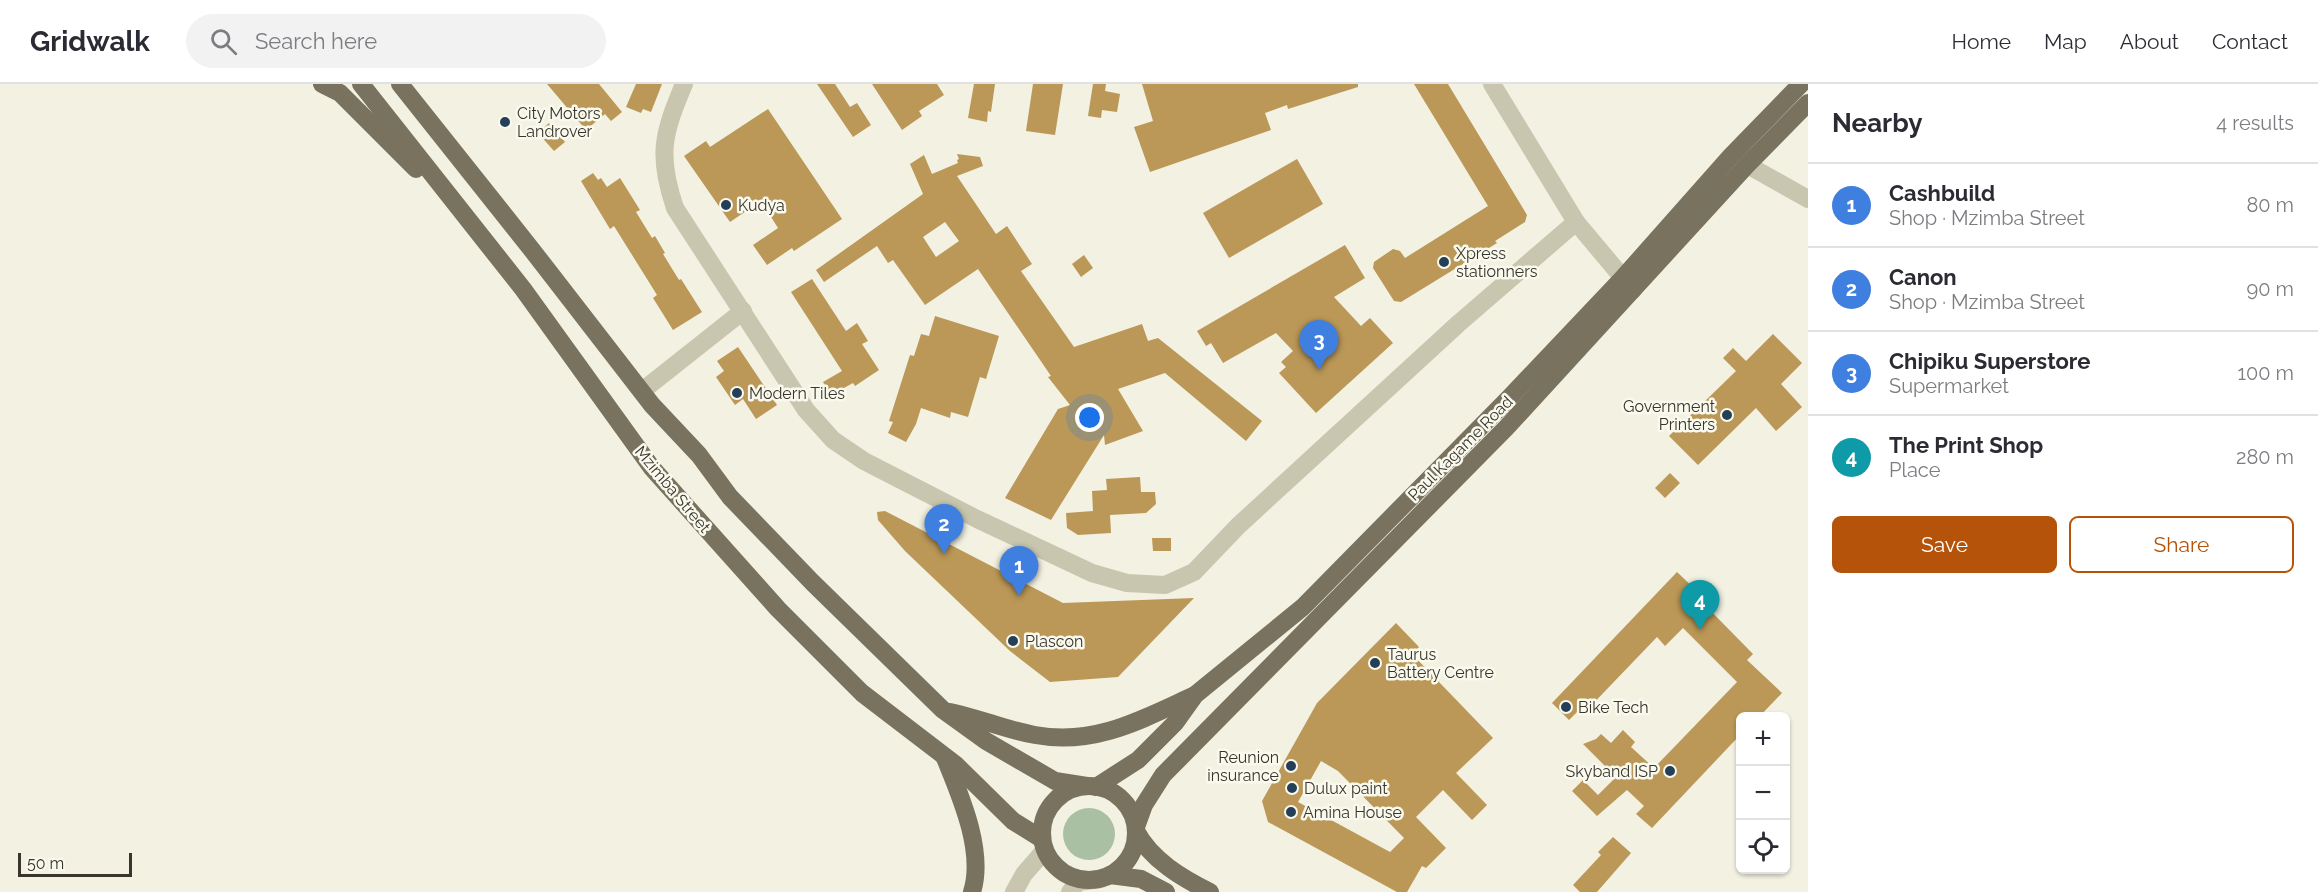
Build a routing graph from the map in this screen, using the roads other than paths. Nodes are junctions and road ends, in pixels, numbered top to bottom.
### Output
1 (322, 84) edge
2 (361, 84) edge
3 (400, 84) edge
4 (684, 84) edge
5 (1491, 84) edge
6 (1801, 84) edge
7 (1808, 103) edge
8 (1739, 160) junction
9 (1808, 199) edge
10 (1576, 222) junction
11 (474, 227) junction
12 (1627, 284) junction
13 (743, 311) junction
14 (642, 391) junction
15 (1195, 696) junction
16 (943, 711) junction
17 (944, 755) junction
18 (1092, 786) junction
19 (1136, 829) junction
20 (1044, 844) junction
21 (1105, 877) junction
22 (972, 892) edge
23 (1014, 892) edge
24 (1070, 892) edge
25 (1166, 892) edge
26 (1210, 892) edge

1 - 11 main road
2 - 11 main road, Mzimba Street
3 - 14 main road
4 - 13 street
5 - 10 street
6 - 8 main road, Paul Kagame Road
7 - 8 main road
8 - 9 street
8 - 12 main road, Paul Kagame Road
10 - 12 street
10 - 13 street
11 - 17 main road, Mzimba Street
12 - 15 main road, Paul Kagame Road
12 - 19 main road
13 - 14 street
14 - 16 main road
15 - 16 main road
15 - 18 main road, Paul Kagame Road
16 - 18 main road
17 - 20 main road, Mzimba Street
17 - 22 main road
18 - 19 main road
18 - 20 main road
19 - 21 main road
19 - 26 main road
20 - 21 main road
20 - 23 street
21 - 24 street
21 - 25 main road

